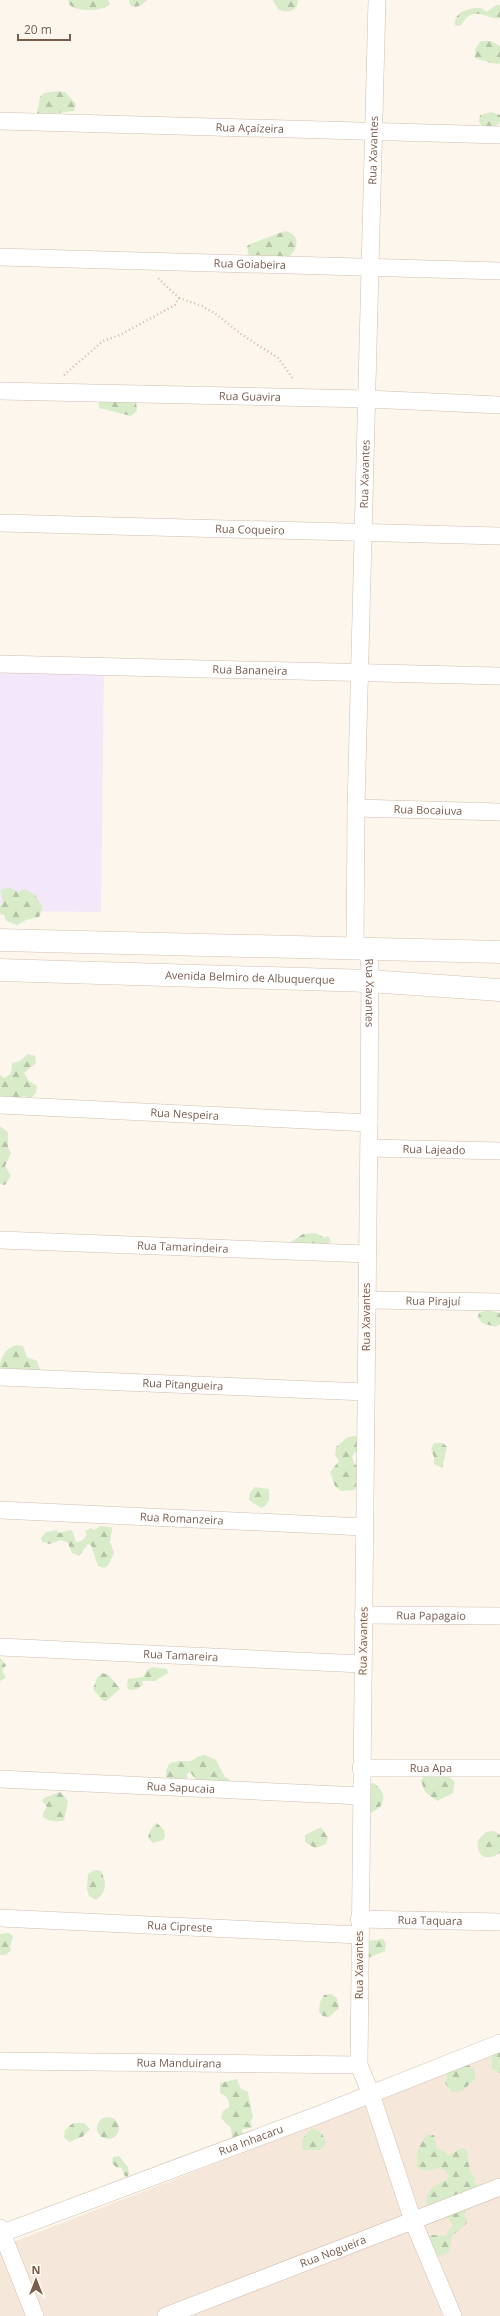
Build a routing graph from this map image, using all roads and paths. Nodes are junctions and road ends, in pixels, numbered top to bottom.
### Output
1 (377, 0) edge
2 (0, 121) edge
3 (374, 130) junction
4 (500, 135) edge
5 (0, 257) edge
6 (137, 261) junction
7 (370, 266) junction
8 (500, 271) edge
9 (179, 298) junction
10 (0, 392) edge
11 (49, 392) junction
12 (304, 398) junction
13 (367, 399) junction
14 (500, 405) edge
15 (0, 523) edge
16 (364, 531) junction
17 (500, 536) edge
18 (0, 664) edge
19 (360, 672) junction
20 (500, 676) edge
21 (356, 808) junction
22 (500, 812) edge
23 (0, 940) edge
24 (361, 949) junction
25 (500, 952) edge
26 (0, 970) edge
27 (369, 981) junction
28 (500, 990) edge
29 (0, 1105) edge
30 (369, 1123) junction
31 (369, 1148) junction
32 (500, 1151) edge
33 (0, 1240) edge
34 (367, 1254) junction
35 (367, 1300) junction
36 (500, 1302) edge
37 (0, 1377) edge
38 (366, 1392) junction
39 (0, 1510) edge
40 (364, 1527) junction
41 (363, 1615) junction
42 (500, 1616) edge
43 (0, 1647) edge
44 (362, 1664) junction
45 (361, 1768) junction
46 (500, 1768) edge
47 (0, 1778) edge
48 (361, 1796) junction
49 (0, 1918) edge
50 (500, 1922) edge
51 (359, 1927) junction
52 (500, 2042) edge
53 (0, 2061) edge
54 (359, 2065) junction
55 (372, 2094) junction
56 (500, 2187) edge
57 (413, 2221) junction
58 (1, 2232) edge
59 (35, 2316) edge
60 (166, 2316) edge
61 (453, 2316) edge

1 - 3 street, Rua Xavantes
2 - 3 street, Rua Açaízeira
3 - 4 street, Rua Açaízeira
3 - 7 street, Rua Xavantes
5 - 6 street, Rua Goiabeira
6 - 7 street, Rua Goiabeira
6 - 9 path
7 - 8 street, Rua Goiabeira
7 - 13 street, Rua Xavantes
9 - 11 path
9 - 12 path
10 - 11 street, Rua Guavira
11 - 12 street, Rua Guavira
12 - 13 street, Rua Guavira
13 - 14 street, Rua Guavira
13 - 16 street, Rua Xavantes
15 - 16 street, Rua Coqueiro
16 - 17 street, Rua Coqueiro
16 - 19 street, Rua Xavantes
18 - 19 street, Rua Bananeira
19 - 20 street, Rua Bananeira
19 - 21 street, Rua Xavantes
21 - 22 street, Rua Bocaiuva
21 - 24 street, Rua Xavantes
23 - 24 main road
24 - 25 main road
24 - 27 street, Rua Xavantes
26 - 27 main road, Avenida Belmiro de Albuquerque
27 - 28 main road, Avenida Belmiro de Albuquerque
27 - 30 street, Rua Xavantes
29 - 30 street, Rua Nespeira
30 - 31 street, Rua Xavantes
31 - 32 street, Rua Lajeado
31 - 34 street, Rua Xavantes
33 - 34 street, Rua Tamarindeira
34 - 35 street, Rua Xavantes
35 - 36 street, Rua Pirajuí
35 - 38 street, Rua Xavantes
37 - 38 street, Rua Pitangueira
38 - 40 street, Rua Xavantes
39 - 40 street, Rua Romanzeira
40 - 41 street, Rua Xavantes
41 - 42 street, Rua Papagaio
41 - 44 street, Rua Xavantes
43 - 44 street, Rua Tamareira
44 - 45 street, Rua Xavantes
45 - 46 street, Rua Apa
45 - 48 street, Rua Xavantes
47 - 48 street, Rua Sapucaia
48 - 51 street, Rua Xavantes
49 - 51 street, Rua Cipreste
50 - 51 street, Rua Taquara
51 - 54 street, Rua Xavantes
52 - 55 street, Rua Inhacaru
53 - 54 street, Rua Manduirana
54 - 55 street, Rua Xavantes
55 - 57 street, Rua Xavantes
55 - 58 street, Rua Inhacaru
56 - 57 street, Rua Nogueira
57 - 60 street, Rua Nogueira
57 - 61 street, Rua Xavantes
58 - 59 street

